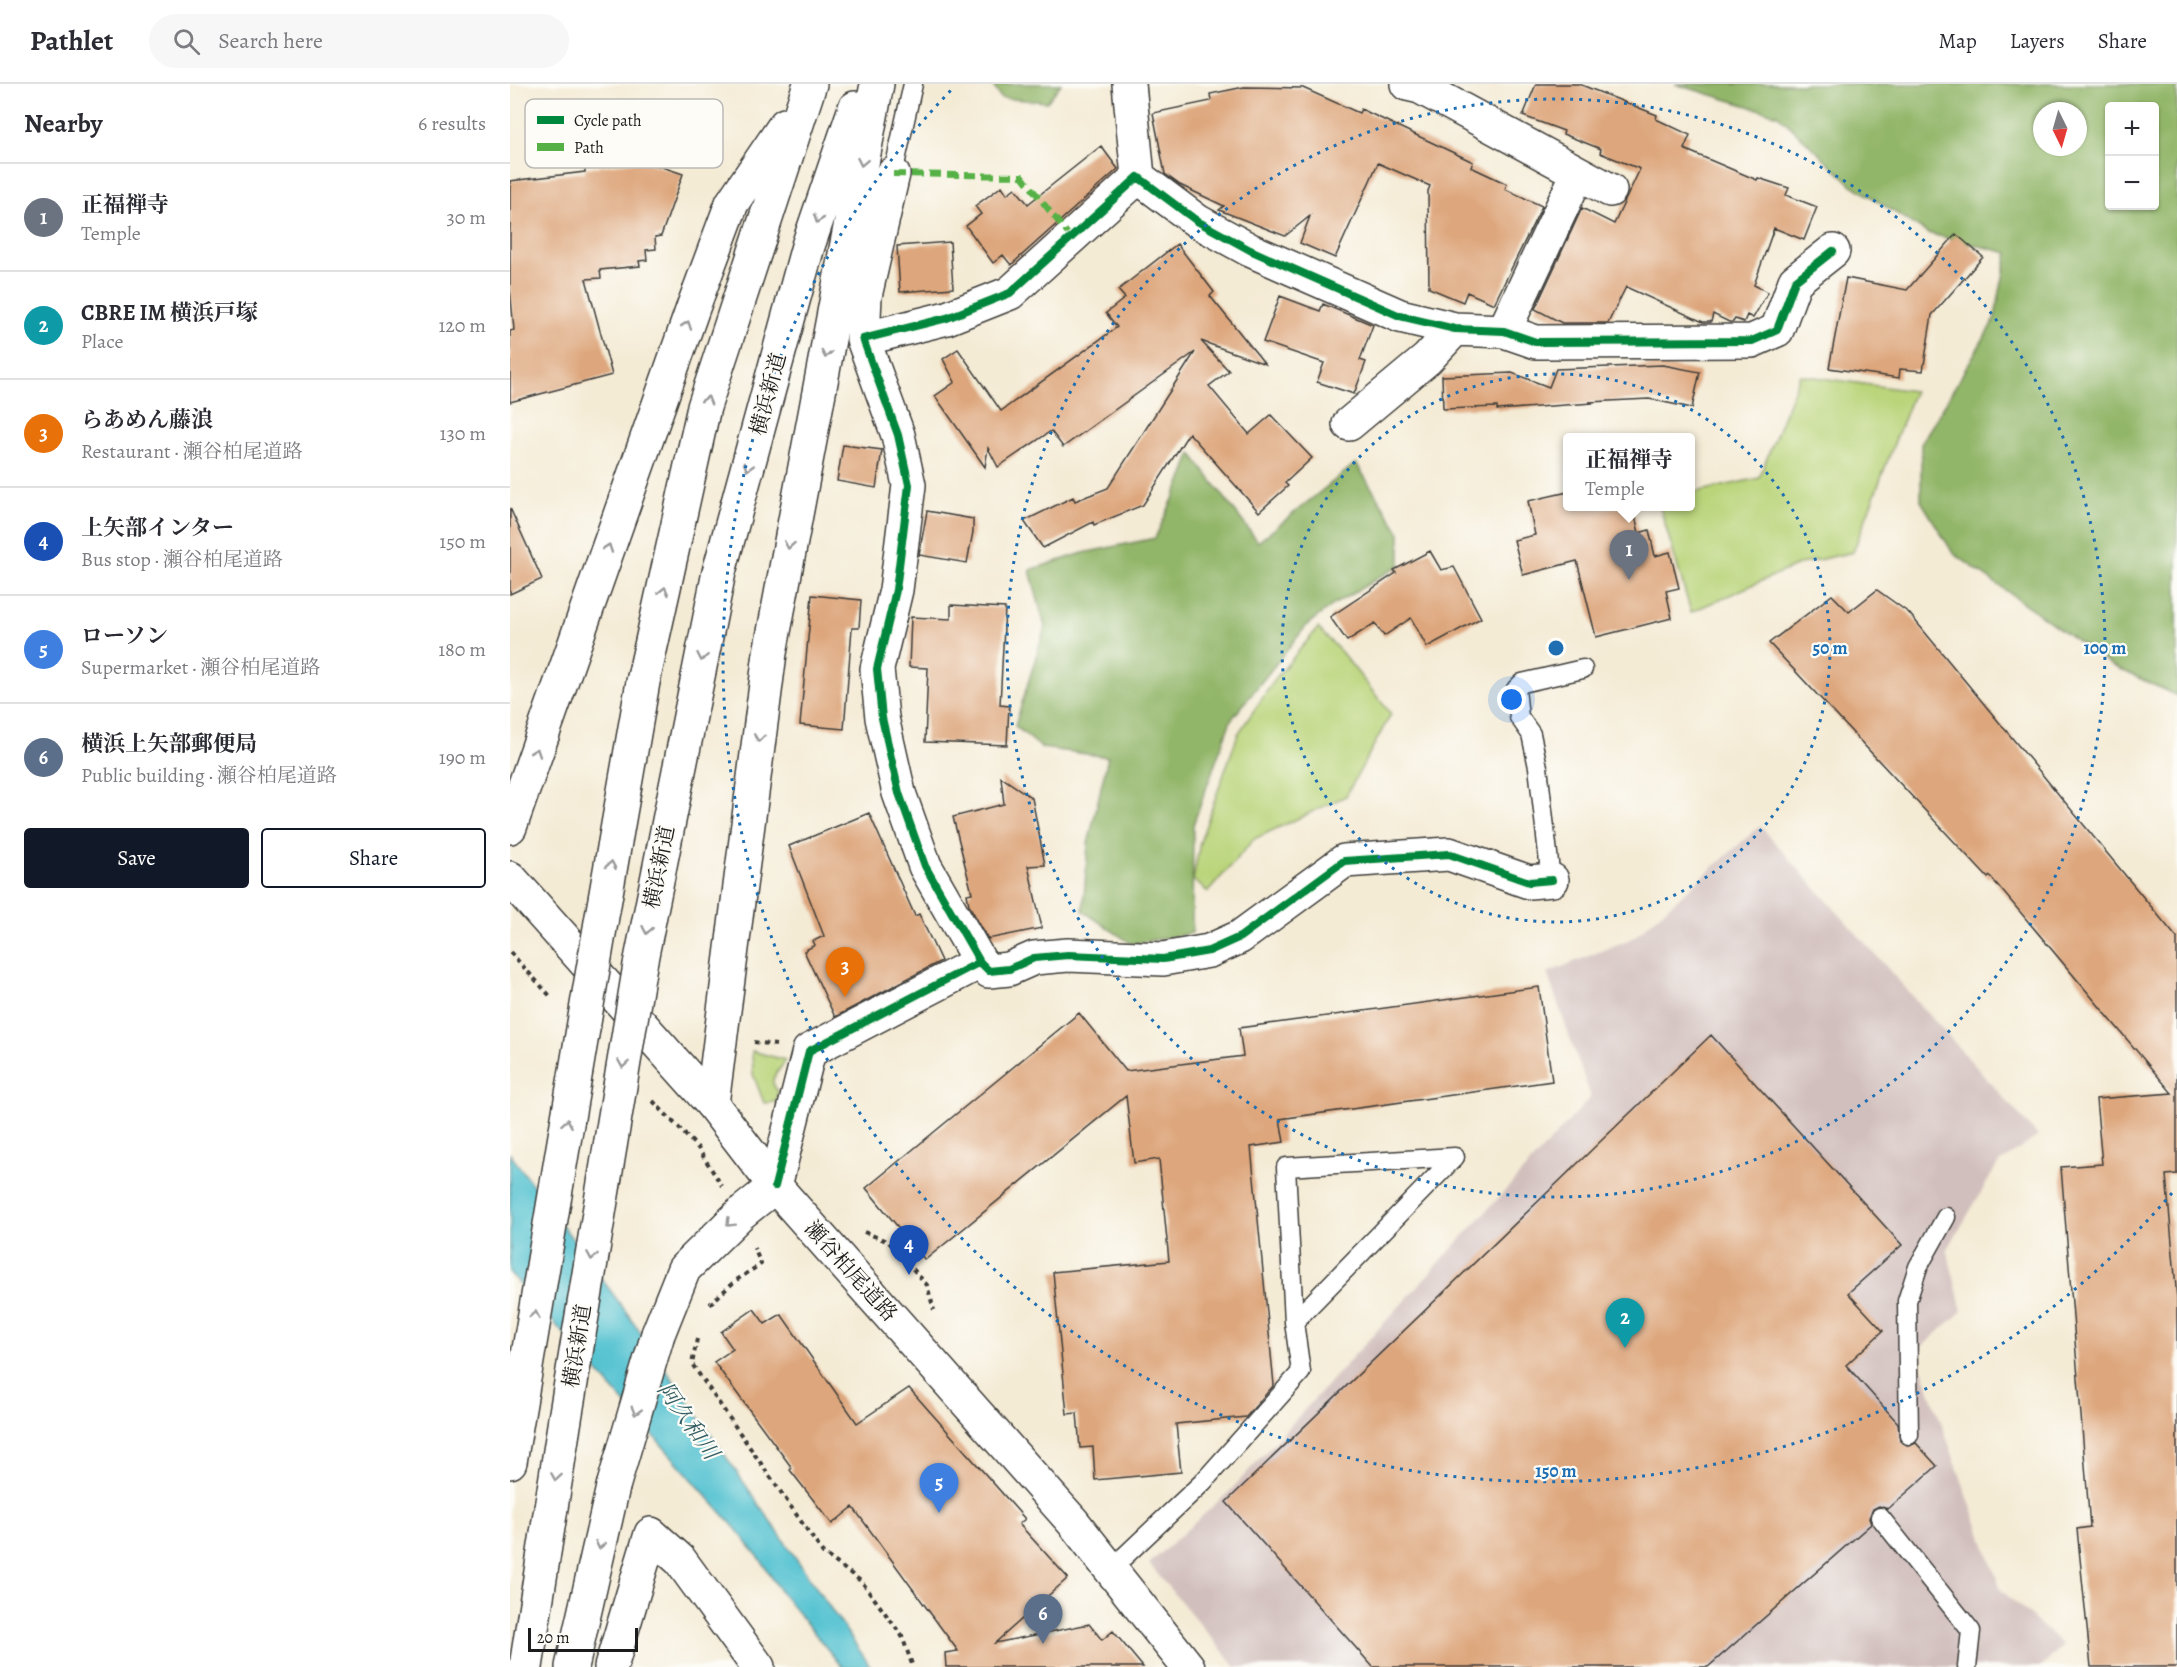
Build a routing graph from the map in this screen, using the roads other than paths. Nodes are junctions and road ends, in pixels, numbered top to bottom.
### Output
1 (864, 84) edge
2 (877, 84) edge
3 (913, 84) edge
4 (1129, 84) edge
5 (1407, 84) edge
6 (808, 90) edge
7 (1578, 173) junction
8 (893, 174) joint
9 (1138, 177) junction
10 (1610, 190) dead end
11 (1833, 251) dead end
12 (1455, 329) junction
13 (1504, 331) junction
14 (862, 339) junction
15 (1349, 424) dead end
16 (1583, 669) dead end
17 (510, 827) edge
18 (510, 878) edge
19 (1551, 880) joint
20 (980, 962) junction
21 (712, 1104) junction
22 (775, 1185) junction
23 (1946, 1217) dead end
24 (1294, 1322) junction
25 (1909, 1435) dead end
26 (510, 1462) edge
27 (1880, 1516) dead end
28 (1111, 1569) junction
29 (526, 1667) edge
30 (572, 1667) edge
31 (611, 1667) edge
32 (758, 1667) edge
33 (1188, 1667) edge
34 (1967, 1667) edge

1 -> 29 main road, 横浜新道, bridge
2 -> 21 main road
3 - 8 lane
4 - 9 main road
5 - 7 main road
17 -> 6 main road
26 -> 6 main road, bridge
7 - 10 main road
7 - 13 main road
8 - 14 main road
9 - 12 main road
9 - 14 main road
11 - 13 main road
12 - 13 main road
12 - 15 main road
14 - 20 main road
16 - 19 lane
18 - 21 main road, 瀬谷柏尾道路
19 - 20 main road
20 - 22 main road
21 - 22 main road, 瀬谷柏尾道路
22 - 28 main road, 瀬谷柏尾道路
22 -> 30 main road, bridge
23 - 25 lane
24 - 24 lane
24 - 28 lane
27 - 34 lane
28 - 33 main road, 瀬谷柏尾道路
31 - 32 main road

